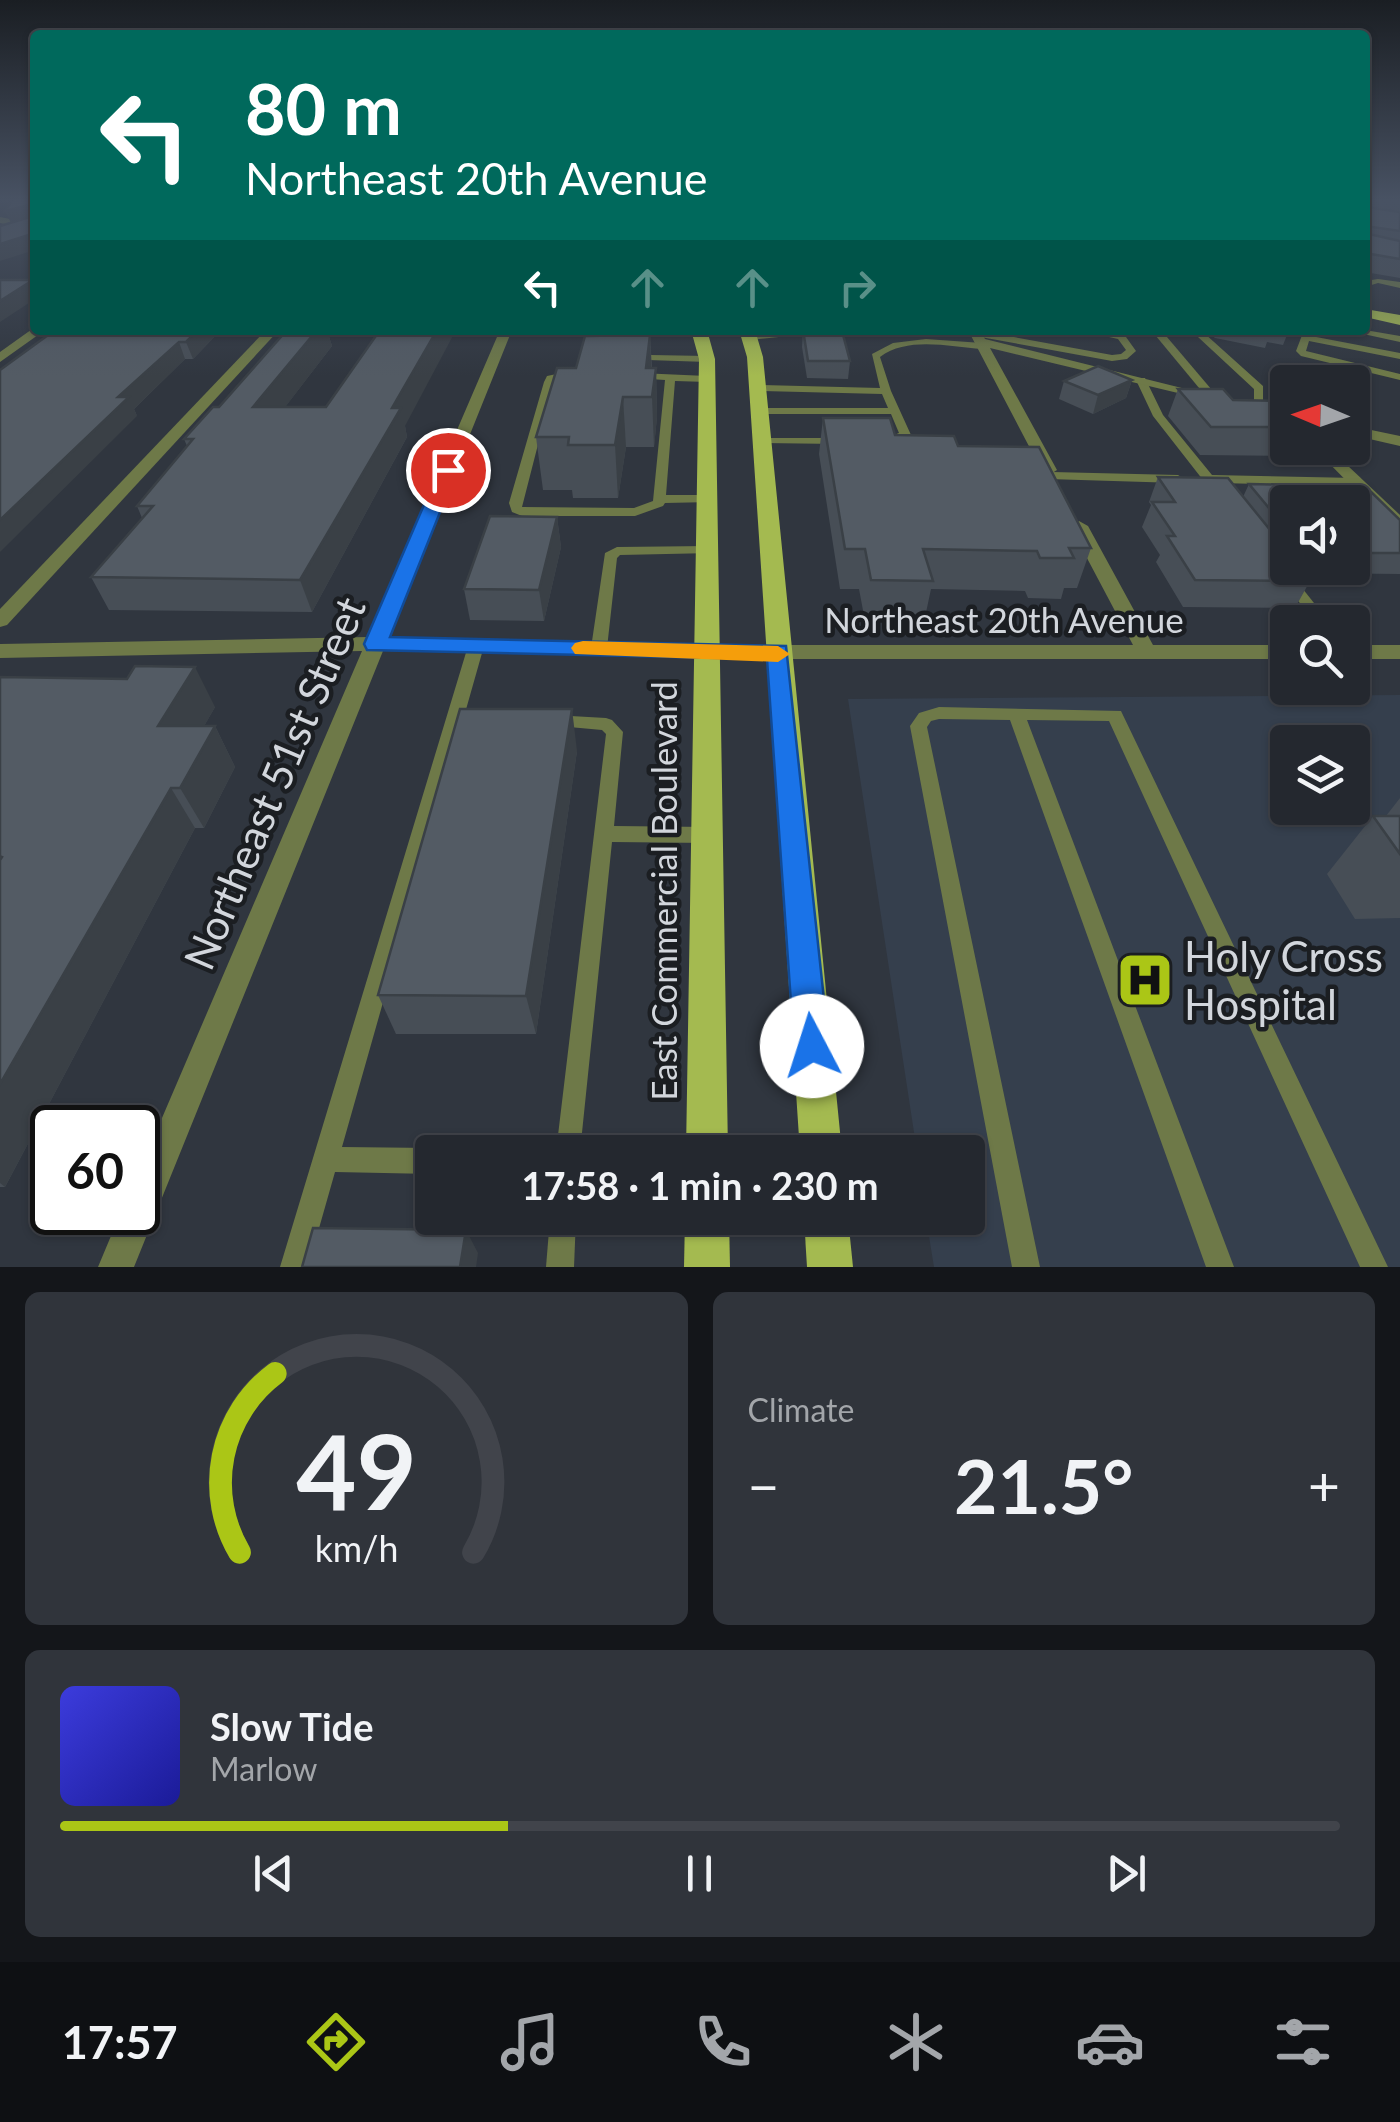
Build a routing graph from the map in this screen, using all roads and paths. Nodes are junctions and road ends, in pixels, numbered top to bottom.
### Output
1 (1370, 281) edge
2 (1400, 285) edge
3 (1370, 299) edge
4 (1400, 304) edge
5 (1370, 314) edge
6 (1400, 320) edge
7 (1370, 334) edge
8 (32, 335) edge
9 (268, 335) edge
10 (504, 335) edge
11 (700, 335) edge
12 (748, 335) edge
13 (1122, 335) edge
14 (1162, 335) edge
15 (1201, 335) edge
16 (1307, 335) edge
17 (1311, 335) edge
18 (978, 338) edge
19 (1400, 339) edge
20 (1400, 356) edge
21 (0, 358) edge
22 (651, 358) edge
23 (707, 358) junction
24 (586, 375) edge
25 (620, 376) edge
26 (670, 377) junction
27 (1400, 377) edge
28 (708, 378) junction
29 (1140, 380) junction
30 (886, 391) junction
31 (758, 400) junction
32 (1244, 405) junction
33 (895, 411) junction
34 (1370, 434) edge
35 (761, 441) junction
36 (856, 441) edge
37 (874, 441) edge
38 (1400, 441) edge
39 (1338, 465) edge
40 (1052, 476) junction
41 (1208, 479) junction
42 (1356, 482) junction
43 (1062, 494) edge
44 (1220, 494) edge
45 (662, 499) junction
46 (708, 499) junction
47 (1071, 512) edge
48 (1400, 525) edge
49 (708, 550) junction
50 (1292, 585) edge
51 (1308, 605) edge
52 (0, 621) edge
53 (376, 644) junction
54 (476, 646) junction
55 (598, 648) junction
56 (0, 651) edge
57 (709, 651) junction
58 (778, 652) junction
59 (1147, 652) junction
60 (1270, 652) edge
61 (1370, 652) edge
62 (1400, 652) edge
63 (1017, 715) junction
64 (530, 722) edge
65 (603, 834) junction
66 (708, 836) junction
67 (570, 1135) edge
68 (707, 1135) edge
69 (819, 1135) edge
70 (325, 1159) junction
71 (415, 1161) edge
72 (562, 1235) edge
73 (707, 1235) edge
74 (827, 1235) edge
75 (116, 1267) edge
76 (294, 1267) edge
77 (560, 1267) edge
78 (707, 1267) edge
79 (830, 1267) edge
80 (1026, 1267) edge
81 (1220, 1267) edge
82 (1374, 1267) edge

1 - 2 lane
3 - 4 main road
5 - 6 main road
7 - 19 lane
8 - 21 street
9 - 52 street
10 - 53 street, Northeast 51st Street
11 - 23 main road, East Commercial Boulevard
12 - 31 main road
13 - 18 lane
14 - 32 lane
15 - 32 lane
16 - 27 lane
17 - 20 lane
18 - 29 street
18 - 30 lane
18 - 40 street
22 - 23 lane
23 - 28 main road, East Commercial Boulevard
24 - 45 lane
25 - 26 lane
26 - 28 lane
26 - 45 lane
28 - 46 main road, East Commercial Boulevard
29 - 32 street
29 - 41 lane
30 - 31 lane
30 - 33 lane
31 - 33 lane
31 - 35 main road
33 - 37 lane
34 - 38 street
35 - 36 lane
35 - 58 main road
39 - 42 street
40 - 41 lane
40 - 43 street
41 - 42 lane
41 - 44 lane
42 - 48 street
45 - 46 lane
46 - 49 main road, East Commercial Boulevard
47 - 59 street
49 - 55 lane
49 - 57 main road, East Commercial Boulevard
50 - 51 lane
53 - 54 street, Northeast 20th Avenue
53 - 56 street, Northeast 20th Avenue
53 - 75 street, Northeast 51st Street
54 - 55 street, Northeast 20th Avenue
54 - 70 lane
55 - 57 street, Northeast 20th Avenue
57 - 58 street, Northeast 20th Avenue
57 - 66 main road, East Commercial Boulevard
58 - 59 street, Northeast 20th Avenue
58 - 69 main road
59 - 60 street, Northeast 20th Avenue
61 - 62 street
63 - 80 lane
63 - 81 lane
63 - 82 lane
64 - 65 lane
65 - 66 lane
65 - 67 lane
66 - 68 main road, East Commercial Boulevard
70 - 71 lane
70 - 76 lane
72 - 77 lane
73 - 78 main road
74 - 79 main road

